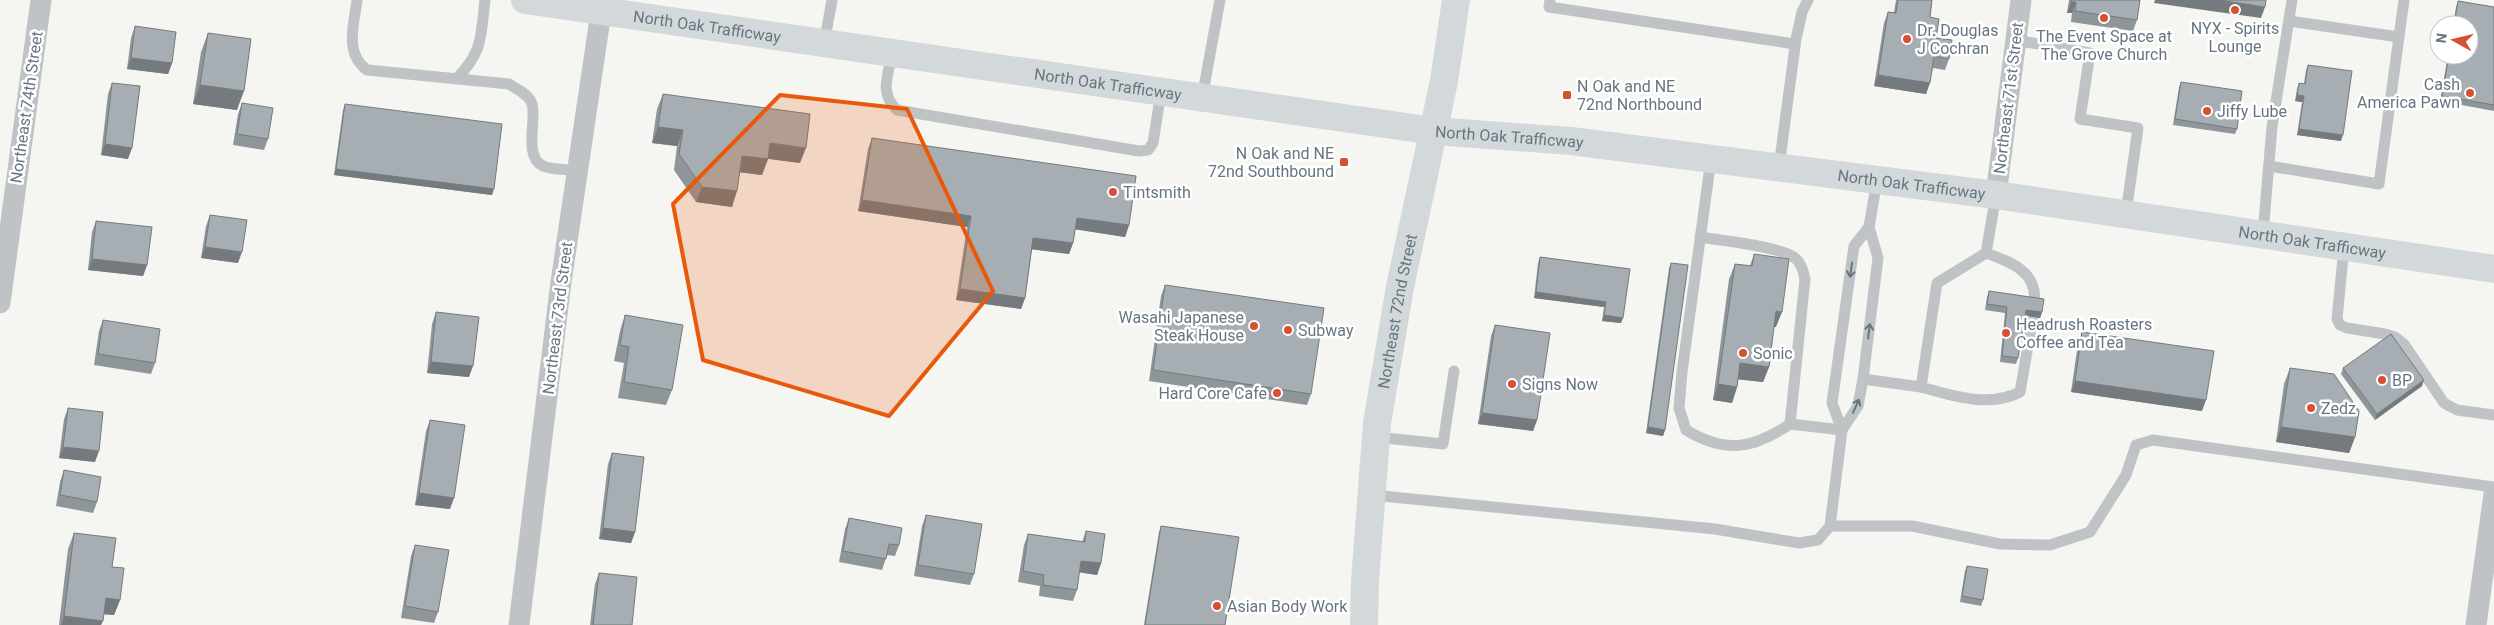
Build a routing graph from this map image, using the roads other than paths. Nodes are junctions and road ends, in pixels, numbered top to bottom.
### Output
1 (41, 0) edge
2 (357, 0) edge
3 (485, 0) edge
4 (526, 0) edge
5 (832, 0) edge
6 (1220, 0) edge
7 (1456, 0) edge
8 (1550, 0) edge
9 (1808, 0) edge
10 (2021, 0) edge
11 (2292, 0) edge
12 (2404, 0) edge
13 (569, 3) edge
14 (601, 12) junction
15 (2289, 21) junction
16 (2399, 37) junction
17 (2015, 40) junction
18 (824, 44) junction
19 (1795, 44) junction
20 (892, 54) junction
21 (456, 79) junction
22 (1161, 92) junction
23 (1202, 98) junction
24 (1434, 131) junction
25 (1711, 159) junction
26 (2269, 166) junction
27 (1779, 167) junction
28 (577, 171) junction
29 (1877, 180) junction
30 (1996, 195) junction
31 (7, 196) edge
32 (2126, 213) junction
33 (1869, 227) junction
34 (2263, 233) junction
35 (1700, 237) junction
36 (2344, 247) junction
37 (1986, 253) junction
38 (2494, 269) edge
39 (0, 303) edge
40 (2034, 304) edge
41 (2032, 317) edge
42 (1454, 371) dead end
43 (1863, 379) junction
44 (1921, 387) junction
45 (2494, 415) edge
46 (1790, 424) junction
47 (1842, 430) junction
48 (1376, 437) junction
49 (2494, 487) edge
50 (2494, 494) edge
51 (1372, 495) junction
52 (1830, 526) junction
53 (519, 625) edge
54 (1364, 625) edge
55 (2476, 625) edge

1 - 31 street, Northeast 74th Street
2 - 21 lane
3 - 21 lane
4 - 13 main road, North Oak Trafficway
5 - 18 lane
6 - 23 lane
7 - 24 main road, Northeast 72nd Street
8 - 19 lane
9 - 19 lane
10 - 17 street, Northeast 71st Street
11 - 15 lane
12 - 16 lane
13 - 14 main road, North Oak Trafficway
14 - 18 main road, North Oak Trafficway
14 - 28 street, Northeast 73rd Street
15 - 16 lane
15 - 26 lane
16 - 26 lane
17 - 30 street, Northeast 71st Street
17 - 32 lane
18 - 20 main road, North Oak Trafficway
19 - 27 lane
20 - 22 main road, North Oak Trafficway
20 - 22 lane
21 - 28 lane
22 - 23 main road, North Oak Trafficway
23 - 24 main road, North Oak Trafficway
24 - 25 main road, North Oak Trafficway
24 - 48 main road, Northeast 72nd Street
25 - 27 main road, North Oak Trafficway
25 - 35 lane
26 - 34 lane
27 - 29 main road, North Oak Trafficway
28 - 53 street, Northeast 73rd Street
29 - 30 main road, North Oak Trafficway
29 - 33 lane
30 - 32 main road, North Oak Trafficway
30 - 37 lane
31 - 39 street, Northeast 74th Street
32 - 34 main road, North Oak Trafficway
43 -> 33 lane
33 -> 47 lane
34 - 36 main road, North Oak Trafficway
35 - 46 lane
35 - 46 lane
36 - 38 main road, North Oak Trafficway
36 - 45 lane
37 - 40 lane
37 - 44 lane
41 - 44 lane
42 - 48 lane
43 - 44 lane
47 -> 43 lane
46 - 47 lane
47 - 52 lane
48 - 51 main road, Northeast 72nd Street
49 - 52 lane
50 - 55 street
51 - 52 lane
51 - 54 main road, Northeast 72nd Street

